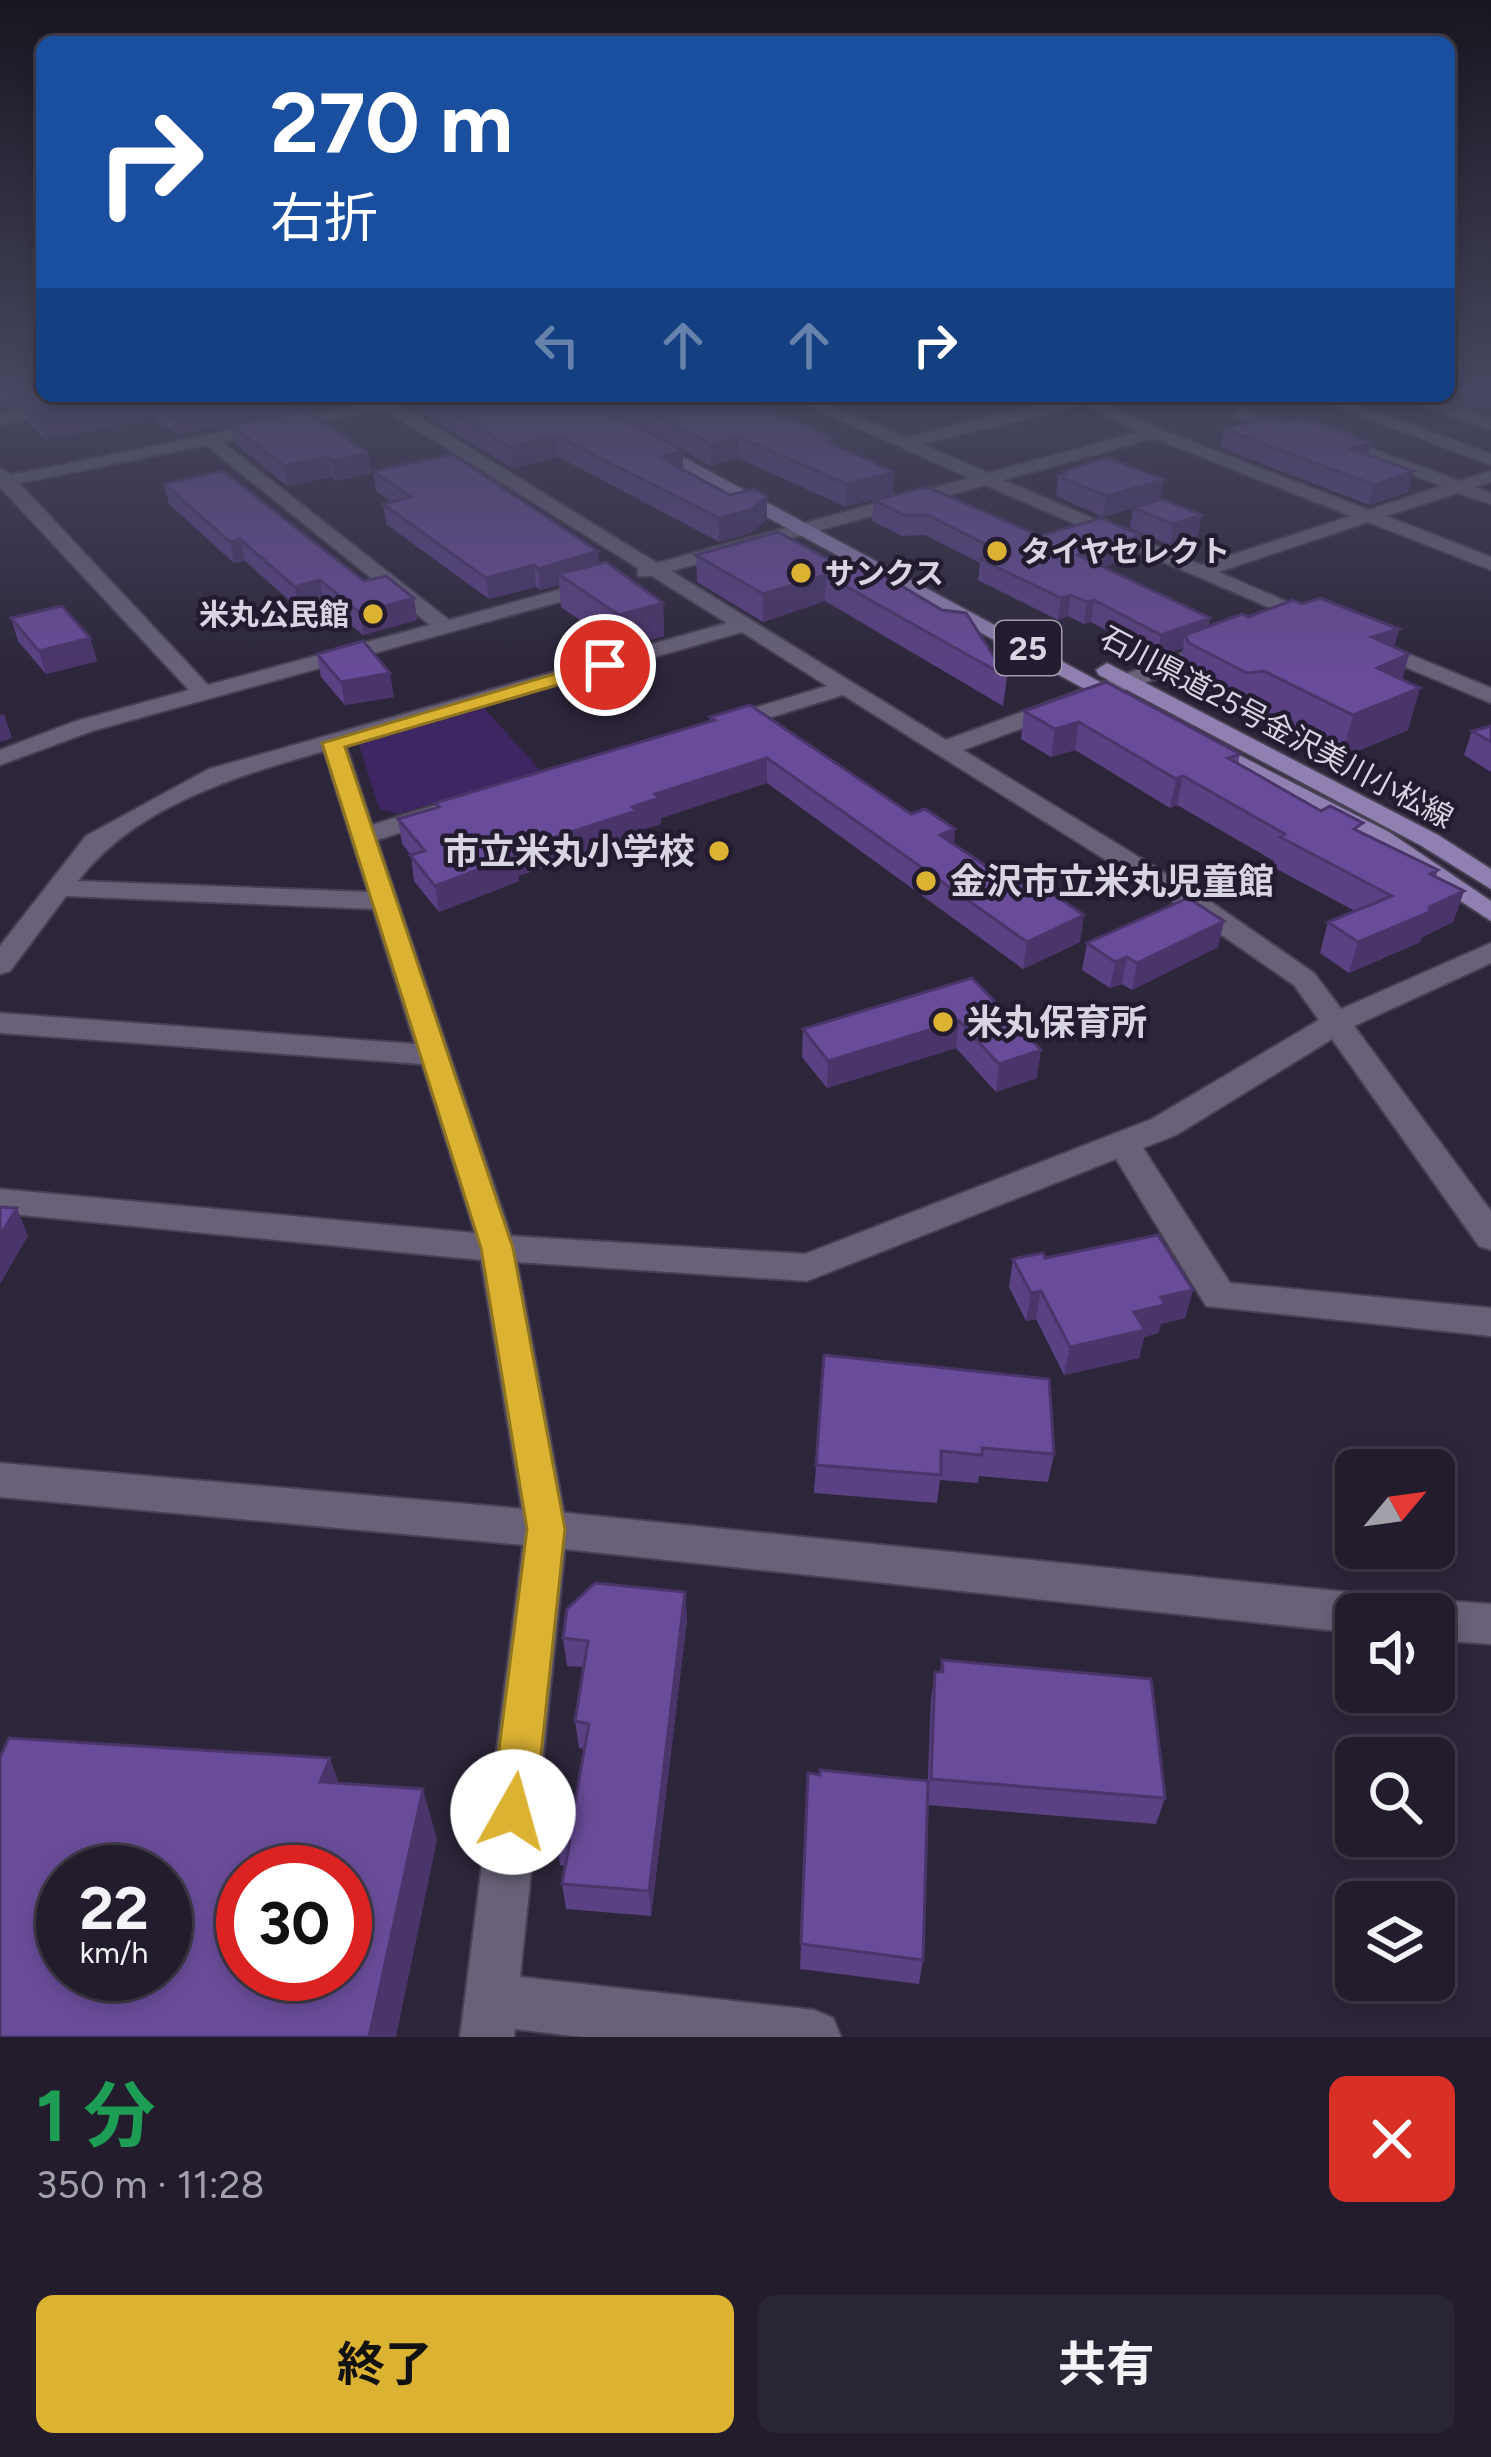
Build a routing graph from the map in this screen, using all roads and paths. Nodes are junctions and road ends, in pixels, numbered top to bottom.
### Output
1 (7, 484) edge
2 (265, 484) edge
3 (501, 484) edge
4 (728, 484) edge
5 (749, 484) edge
6 (971, 484) edge
7 (1001, 484) edge
8 (1285, 484) edge
9 (1451, 484) edge
10 (1463, 484) edge
11 (1456, 486) junction
12 (1491, 499) edge
13 (1366, 516) junction
14 (831, 523) junction
15 (807, 530) junction
16 (1491, 565) edge
17 (1201, 572) junction
18 (633, 576) junction
19 (741, 626) junction
20 (445, 627) junction
21 (1238, 640) edge
22 (1491, 671) edge
23 (1129, 681) junction
24 (1461, 683) junction
25 (843, 688) junction
26 (1103, 690) junction
27 (204, 694) junction
28 (1491, 696) edge
29 (706, 730) edge
30 (333, 743) junction
31 (943, 749) junction
32 (0, 758) edge
33 (454, 808) edge
34 (363, 836) junction
35 (1491, 881) edge
36 (58, 888) junction
37 (384, 901) junction
38 (1491, 913) edge
39 (1491, 952) edge
40 (0, 965) edge
41 (1338, 1022) junction
42 (0, 1023) edge
43 (434, 1055) junction
44 (1122, 1142) junction
45 (0, 1201) edge
46 (1491, 1237) edge
47 (497, 1248) junction
48 (1491, 1322) edge
49 (0, 1480) edge
50 (546, 1529) junction
51 (1335, 1611) edge
52 (1455, 1621) edge
53 (1491, 1624) edge
54 (489, 2019) edge
55 (814, 2037) edge

1 - 27 street
2 - 20 street
3 - 18 street
4 - 15 main road, 石川県道25号金沢美川小松線 / 25
5 - 14 main road, 石川県道25号金沢美川小松線 / 25
6 - 14 street
7 - 17 street
8 - 13 street
9 - 11 street
10 - 11 street
11 - 12 street
11 - 13 street
13 - 16 street
13 - 17 street
14 - 15 street
14 - 23 main road, 石川県道25号金沢美川小松線 / 25
15 - 18 street
15 - 26 main road, 石川県道25号金沢美川小松線 / 25
17 - 24 street
18 - 19 street
18 - 20 street
19 - 25 street
19 - 30 street
20 - 27 street
21 - 23 street
22 - 24 street
23 - 26 street
23 - 35 main road, 石川県道25号金沢美川小松線 / 25
24 - 28 street
25 - 29 street
25 - 31 street
26 - 31 street
26 - 38 main road, 石川県道25号金沢美川小松線 / 25
27 - 32 street
30 - 34 street
30 - 36 street
31 - 41 street
33 - 34 street
34 - 37 street
36 - 37 street
36 - 40 street
37 - 43 street
39 - 41 street
41 - 44 street
41 - 46 street
42 - 43 street
43 - 47 street
44 - 47 street
44 - 48 street
45 - 47 street
47 - 50 street
49 - 50 street
50 - 51 street
50 - 54 street
52 - 53 street
54 - 55 street

